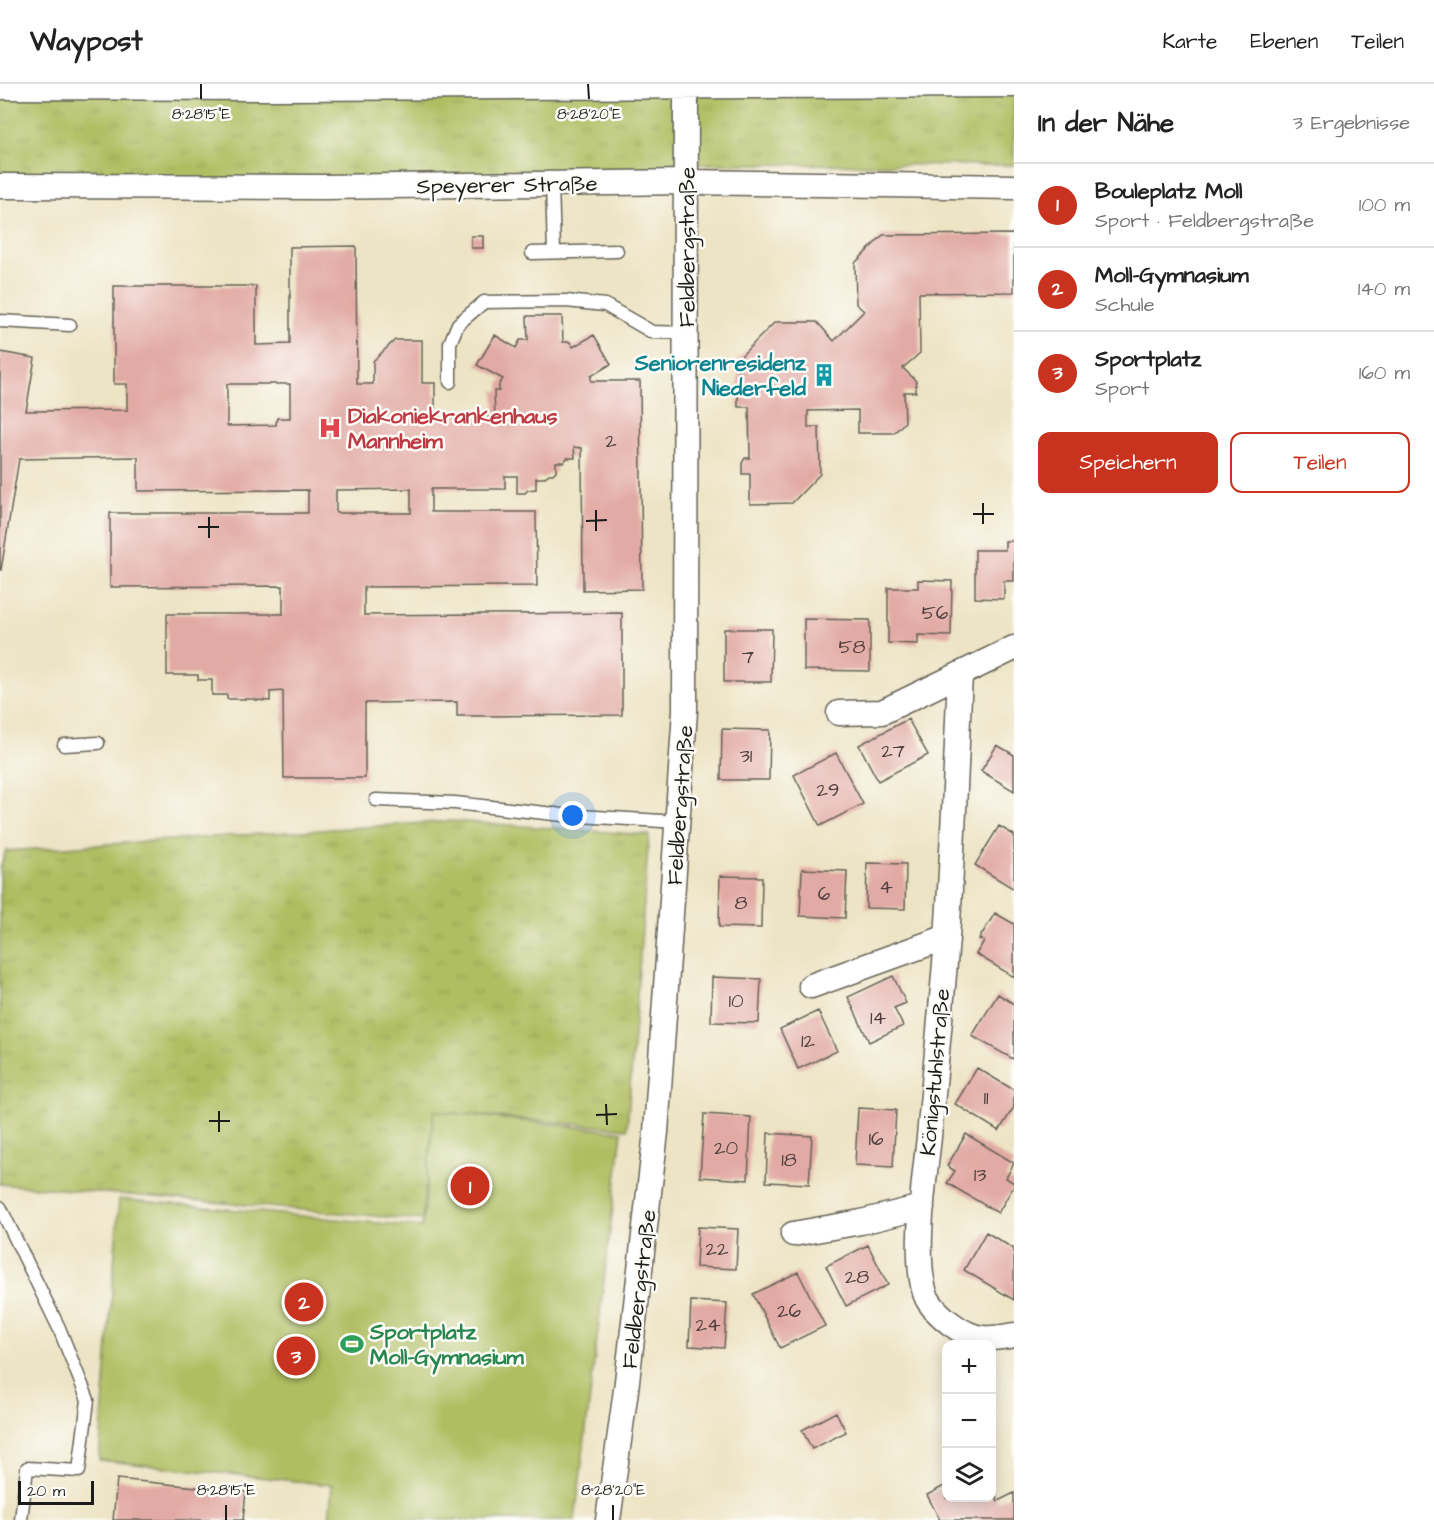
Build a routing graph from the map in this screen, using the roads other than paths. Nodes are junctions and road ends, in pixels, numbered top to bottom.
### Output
1 (686, 85) edge
2 (872, 85) edge
3 (961, 85) edge
4 (1014, 85) edge
5 (142, 86) edge
6 (0, 87) edge
7 (686, 182) junction
8 (552, 183) junction
9 (0, 186) edge
10 (1014, 187) edge
11 (617, 251) dead end
12 (554, 252) junction
13 (532, 253) dead end
14 (0, 321) edge
15 (70, 325) dead end
16 (686, 333) junction
17 (450, 382) dead end
18 (1014, 648) edge
19 (960, 674) junction
20 (839, 713) dead end
21 (98, 743) dead end
22 (64, 745) dead end
23 (376, 800) dead end
24 (678, 822) junction
25 (947, 937) junction
26 (811, 986) dead end
27 (0, 1207) edge
28 (922, 1207) junction
29 (793, 1234) dead end
30 (1007, 1336) edge
31 (21, 1520) edge
32 (608, 1520) edge

1 - 2 street
1 - 5 street
1 - 7 street, Feldbergstraße
2 - 3 street
3 - 4 street
5 - 6 street
7 - 8 street, Speyerer Straße
7 - 10 street, Speyerer Straße
7 - 16 street, Feldbergstraße
8 - 9 street, Speyerer Straße
8 - 12 lane
11 - 12 lane
12 - 13 lane
14 - 15 lane
16 - 17 lane
16 - 24 street, Feldbergstraße
18 - 19 street
19 - 20 street
19 - 25 street, Königstuhlstraße
21 - 22 lane
23 - 24 lane
24 - 32 street, Feldbergstraße
25 - 26 street
25 - 28 street, Königstuhlstraße
27 - 31 lane
28 - 29 street
28 - 30 street, Königstuhlstraße

